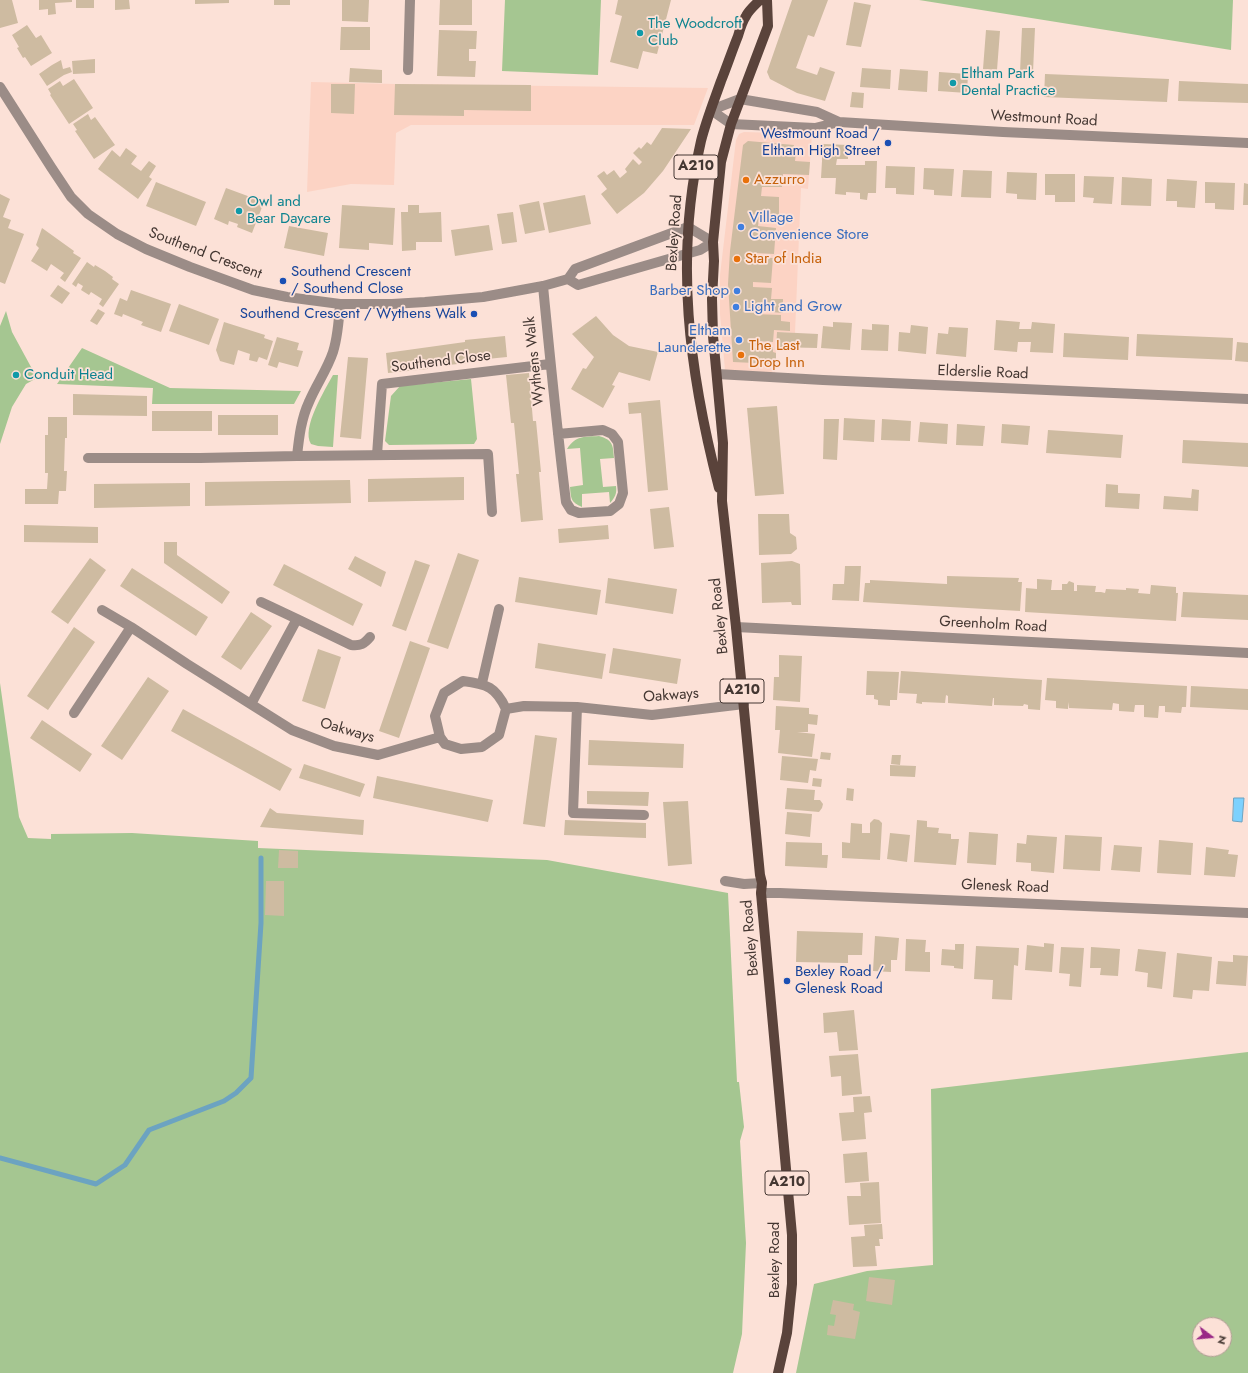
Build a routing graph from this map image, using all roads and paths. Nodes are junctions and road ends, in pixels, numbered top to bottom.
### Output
1 (410, 0) edge
2 (760, 0) edge
3 (767, 0) edge
4 (408, 70) dead end
5 (0, 86) edge
6 (740, 99) junction
7 (711, 110) junction
8 (838, 122) junction
9 (731, 124) junction
10 (1248, 143) edge
11 (688, 227) junction
12 (713, 242) junction
13 (686, 254) junction
14 (568, 279) junction
15 (543, 286) junction
16 (340, 304) junction
17 (550, 364) junction
18 (716, 374) junction
19 (1248, 399) edge
20 (558, 434) junction
21 (377, 455) junction
22 (297, 456) junction
23 (88, 458) dead end
24 (722, 501) junction
25 (492, 512) dead end
26 (261, 602) dead end
27 (499, 609) dead end
28 (102, 610) dead end
29 (297, 619) junction
30 (131, 627) junction
31 (736, 627) junction
32 (370, 637) dead end
33 (1248, 653) edge
34 (482, 684) junction
35 (251, 704) junction
36 (744, 704) junction
37 (577, 707) junction
38 (506, 709) junction
39 (74, 713) dead end
40 (440, 737) junction
41 (644, 815) dead end
42 (725, 881) dead end
43 (762, 888) junction
44 (1248, 913) edge
45 (778, 1373) edge

1 - 4 street
2 - 7 main road, A210
3 - 6 main road, A210
5 - 16 street, Southend Crescent
6 - 7 street
6 - 8 street, Westmount Road
6 - 9 main road, A210
7 - 9 street
7 - 11 main road, Bexley Road / A210
8 - 9 street, Westmount Road
8 - 10 street, Westmount Road
9 - 12 main road, A210
11 - 12 street
11 - 13 main road, Bexley Road / A210
11 - 14 street, Southend Crescent
12 - 13 street, Southend Crescent
12 - 18 main road, Bexley Road / A210
13 - 14 street, Southend Crescent
13 - 24 main road, Bexley Road / A210
14 - 15 street, Southend Crescent
15 - 16 street, Southend Crescent
15 - 17 street, Wythens Walk
16 - 22 street
17 - 20 street, Wythens Walk
17 - 21 street, Southend Close
18 - 19 street, Elderslie Road
18 - 24 main road, Bexley Road / A210
20 - 20 street, Wythens Walk
21 - 22 street
21 - 25 street
22 - 23 street
24 - 31 main road, Bexley Road / A210
26 - 29 street
27 - 34 street
28 - 30 street, Oakways
29 - 32 street
29 - 35 street
30 - 35 street, Oakways
30 - 39 street
31 - 33 street, Greenholm Road
31 - 36 main road, Bexley Road / A210
34 - 38 street
34 - 40 street
35 - 40 street, Oakways
36 - 37 street, Oakways
36 - 43 main road, Bexley Road / A210
37 - 38 street, Oakways
37 - 41 street
38 - 40 street
42 - 43 street, Glenesk Road
43 - 44 street, Glenesk Road
43 - 45 main road, Bexley Road / A210

